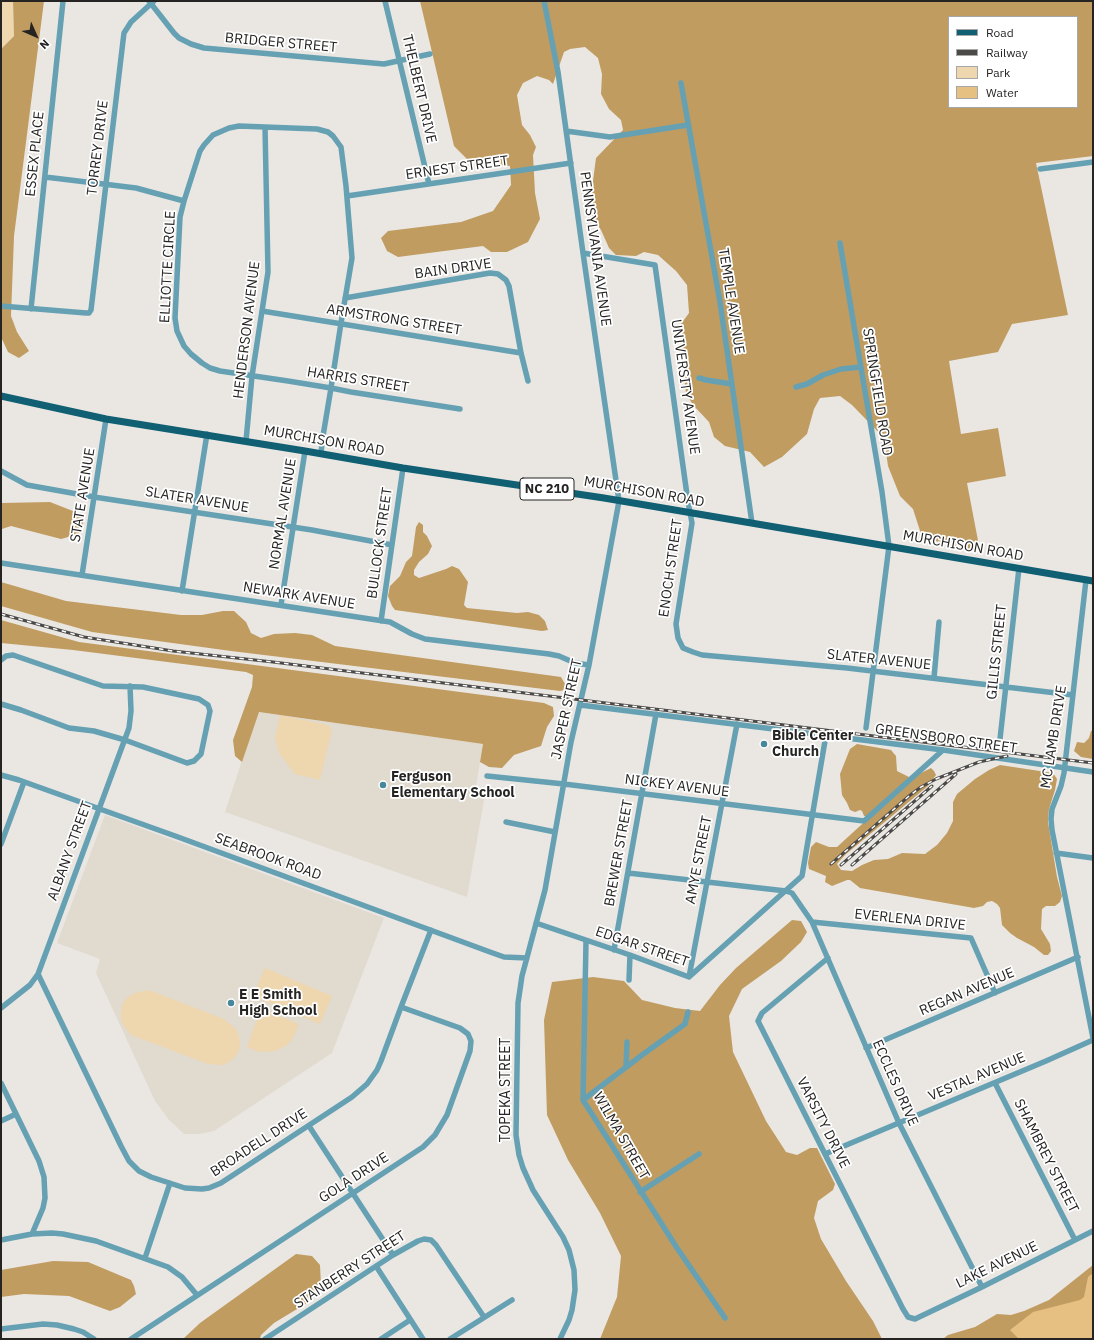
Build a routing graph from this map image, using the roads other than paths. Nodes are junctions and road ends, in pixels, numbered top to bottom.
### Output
1 (63, 1) edge
2 (385, 1) edge
3 (544, 1) edge
4 (151, 2) edge
5 (430, 54) dead end
6 (400, 61) junction
7 (681, 82) dead end
8 (688, 125) junction
9 (265, 127) junction
10 (566, 131) junction
11 (1093, 162) edge
12 (571, 163) junction
13 (1040, 169) dead end
14 (45, 178) junction
15 (106, 184) junction
16 (429, 184) junction
17 (347, 196) junction
18 (184, 201) junction
19 (840, 243) dead end
20 (583, 253) junction
21 (345, 298) junction
22 (1, 306) edge
23 (32, 309) junction
24 (262, 311) junction
25 (341, 323) junction
26 (521, 353) junction
27 (861, 367) junction
28 (252, 376) junction
29 (699, 378) dead end
30 (528, 381) dead end
31 (732, 384) junction
32 (796, 387) dead end
33 (331, 388) junction
34 (1, 396) edge
35 (460, 409) dead end
36 (106, 418) junction
37 (206, 434) junction
38 (246, 441) junction
39 (305, 450) junction
40 (322, 454) junction
41 (403, 468) junction
42 (1, 471) edge
43 (94, 497) junction
44 (619, 501) junction
45 (194, 512) junction
46 (691, 513) junction
47 (752, 523) junction
48 (293, 527) junction
49 (392, 545) junction
50 (889, 546) junction
51 (1, 563) edge
52 (1019, 568) junction
53 (82, 575) junction
54 (1090, 580) edge
55 (182, 591) junction
56 (281, 605) junction
57 (381, 621) junction
58 (939, 622) dead end
59 (683, 648) joint
60 (1, 660) edge
61 (589, 665) junction
62 (872, 671) junction
63 (934, 678) junction
64 (130, 686) junction
65 (1005, 686) junction
66 (1073, 695) junction
67 (1, 704) edge
68 (580, 705) junction
69 (656, 714) junction
70 (737, 724) junction
71 (866, 728) dead end
72 (826, 735) junction
73 (1000, 739) dead end
74 (125, 740) junction
75 (943, 750) junction
76 (1064, 768) junction
77 (1093, 772) edge
78 (1, 775) edge
79 (487, 776) dead end
80 (24, 782) junction
81 (564, 784) junction
82 (642, 794) junction
83 (722, 803) junction
84 (98, 809) junction
85 (812, 815) junction
86 (506, 822) dead end
87 (555, 832) junction
88 (1, 844) edge
89 (1056, 853) junction
90 (1093, 858) edge
91 (628, 873) junction
92 (708, 882) junction
93 (786, 891) junction
94 (812, 922) junction
95 (536, 923) junction
96 (431, 930) junction
97 (586, 941) junction
98 (614, 950) junction
99 (630, 955) junction
100 (1078, 957) junction
101 (527, 958) junction
102 (828, 958) junction
103 (38, 974) junction
104 (689, 977) junction
105 (629, 980) dead end
106 (995, 993) junction
107 (401, 1007) junction
108 (1, 1008) edge
109 (688, 1012) dead end
110 (1093, 1039) edge
111 (627, 1042) dead end
112 (866, 1048) junction
113 (626, 1067) junction
114 (1, 1083) edge
115 (995, 1083) junction
116 (583, 1100) junction
117 (16, 1114) junction
118 (1, 1121) edge
119 (899, 1123) junction
120 (308, 1126) junction
121 (699, 1154) dead end
122 (825, 1154) junction
123 (170, 1183) junction
124 (640, 1192) junction
125 (352, 1193) junction
126 (1093, 1231) edge
127 (32, 1234) junction
128 (1, 1240) edge
129 (1075, 1240) junction
130 (393, 1255) junction
131 (145, 1258) junction
132 (376, 1266) junction
133 (982, 1287) junction
134 (197, 1295) junction
135 (512, 1300) dead end
136 (484, 1317) junction
137 (725, 1318) dead end
138 (912, 1318) joint
139 (410, 1320) junction
140 (1, 1329) edge
141 (94, 1339) edge
142 (131, 1339) edge
143 (265, 1339) edge
144 (381, 1339) edge
145 (423, 1339) edge
146 (450, 1339) edge
147 (560, 1339) edge

1 - 14 street, ESSEX PLACE
2 - 6 street, THELBERT DRIVE
3 - 10 street, PENNSYLVANIA AVENUE
4 - 6 street, BRIDGER STREET
4 - 15 street, TORREY DRIVE
5 - 6 street, BRIDGER STREET
6 - 16 street, THELBERT DRIVE
7 - 8 street, TEMPLE AVENUE
8 - 10 street
8 - 31 street, TEMPLE AVENUE
9 - 17 street, ELLIOTTE CIRCLE
9 - 18 street, ELLIOTTE CIRCLE
9 - 24 street, HENDERSON AVENUE
10 - 12 street, PENNSYLVANIA AVENUE
11 - 13 street
12 - 16 street, ERNEST STREET
12 - 20 street, PENNSYLVANIA AVENUE
14 - 15 street
14 - 23 street, ESSEX PLACE
15 - 18 street
15 - 23 street, TORREY DRIVE
16 - 17 street, ERNEST STREET
17 - 21 street, ELLIOTTE CIRCLE
18 - 28 street, ELLIOTTE CIRCLE
19 - 27 street, SPRINGFIELD ROAD
20 - 44 street, PENNSYLVANIA AVENUE
20 - 46 street, UNIVERSITY AVENUE
21 - 25 street, ELLIOTTE CIRCLE
21 - 26 street, BAIN DRIVE
22 - 23 street
24 - 25 street, ARMSTRONG STREET
24 - 28 street, HENDERSON AVENUE
25 - 26 street, ARMSTRONG STREET
25 - 33 street, ELLIOTTE CIRCLE
26 - 30 street, BAIN DRIVE
27 - 32 street
27 - 50 street, SPRINGFIELD ROAD
28 - 33 street, HARRIS STREET
28 - 38 street, HENDERSON AVENUE
29 - 31 street
31 - 47 street, TEMPLE AVENUE
33 - 35 street, HARRIS STREET
33 - 40 street, ELLIOTTE CIRCLE
34 - 36 main road, MURCHISON ROAD / NC 210
36 - 37 main road, MURCHISON ROAD / NC 210
36 - 43 street, STATE AVENUE
37 - 38 main road, MURCHISON ROAD / NC 210
37 - 45 street
38 - 39 main road, MURCHISON ROAD / NC 210
39 - 40 main road, MURCHISON ROAD / NC 210
39 - 48 street, NORMAL AVENUE
40 - 41 main road, MURCHISON ROAD / NC 210
41 - 44 main road, MURCHISON ROAD / NC 210
41 - 49 street, BULLOCK STREET
42 - 43 street, SLATER AVENUE
43 - 45 street, SLATER AVENUE
43 - 53 street, STATE AVENUE
44 - 46 main road, MURCHISON ROAD / NC 210
44 - 61 street, JASPER STREET
45 - 48 street, SLATER AVENUE
45 - 55 street
46 - 47 main road, MURCHISON ROAD / NC 210
46 - 59 street, ENOCH STREET
47 - 50 main road, MURCHISON ROAD / NC 210
48 - 49 street, SLATER AVENUE
48 - 56 street, NORMAL AVENUE
49 - 57 street, BULLOCK STREET
50 - 52 main road, MURCHISON ROAD / NC 210
50 - 62 street, SPRINGFIELD ROAD
51 - 53 street, NEWARK AVENUE
52 - 54 main road, MURCHISON ROAD / NC 210
52 - 65 street, GILLIS STREET
53 - 55 street, NEWARK AVENUE
54 - 66 street, MC LAMB DRIVE
55 - 56 street, NEWARK AVENUE
56 - 57 street, NEWARK AVENUE
57 - 61 street, NEWARK AVENUE
58 - 63 street
59 - 62 street, SLATER AVENUE
60 - 64 street
61 - 68 street, JASPER STREET
62 - 63 street, SLATER AVENUE
62 - 71 street, SPRINGFIELD ROAD
63 - 65 street, SLATER AVENUE
64 - 74 street, ALBANY STREET
64 - 74 street
65 - 66 street, SLATER AVENUE
65 - 73 street, GILLIS STREET
66 - 76 street, MC LAMB DRIVE
67 - 74 street
68 - 69 street, GREENSBORO STREET
68 - 81 street, JASPER STREET
69 - 70 street, GREENSBORO STREET
69 - 82 street, BREWER STREET
70 - 72 street, GREENSBORO STREET
70 - 83 street, AMYE STREET
72 - 75 street, GREENSBORO STREET
72 - 85 street
74 - 84 street, ALBANY STREET
75 - 76 street, GREENSBORO STREET
75 - 85 street, NICKEY AVENUE
76 - 77 street, GREENSBORO STREET
76 - 89 street, MC LAMB DRIVE
78 - 80 street, SEABROOK ROAD
79 - 81 street, NICKEY AVENUE
80 - 84 street, SEABROOK ROAD
80 - 88 street
81 - 82 street, NICKEY AVENUE
81 - 87 street, JASPER STREET
82 - 83 street, NICKEY AVENUE
82 - 91 street, BREWER STREET
83 - 85 street, NICKEY AVENUE
83 - 92 street, AMYE STREET
84 - 96 street, SEABROOK ROAD
84 - 103 street, ALBANY STREET
85 - 93 street, EDGAR STREET
86 - 87 street
87 - 95 street, JASPER STREET
89 - 90 street
89 - 100 street, MC LAMB DRIVE
91 - 92 street
91 - 98 street, BREWER STREET
92 - 93 street
92 - 104 street, AMYE STREET
93 - 94 street, ECCLES DRIVE
93 - 104 street, EDGAR STREET
94 - 102 street, ECCLES DRIVE
94 - 106 street, EVERLENA DRIVE
95 - 97 street, EDGAR STREET
95 - 101 street, TOPEKA STREET
96 - 101 street, SEABROOK ROAD
96 - 107 street, BROADELL DRIVE
97 - 98 street, EDGAR STREET
97 - 116 street, WILMA STREET
98 - 99 street, EDGAR STREET
99 - 104 street, EDGAR STREET
99 - 105 street
100 - 106 street, REGAN AVENUE
100 - 110 street, MC LAMB DRIVE
101 - 147 street, TOPEKA STREET
102 - 112 street, ECCLES DRIVE
102 - 122 street, VARSITY DRIVE
103 - 108 street, ALBANY STREET
103 - 123 street, BROADELL DRIVE
106 - 112 street, REGAN AVENUE
107 - 120 street, BROADELL DRIVE
107 - 125 street, GOLA DRIVE
109 - 113 street
110 - 115 street, VESTAL AVENUE
111 - 113 street
112 - 119 street, ECCLES DRIVE
113 - 116 street
114 - 117 street
115 - 119 street, VESTAL AVENUE
115 - 129 street, SHAMBREY STREET
116 - 124 street, WILMA STREET
117 - 118 street
117 - 127 street
119 - 122 street, VESTAL AVENUE
119 - 133 street, ECCLES DRIVE
120 - 123 street, BROADELL DRIVE
120 - 125 street
121 - 124 street
122 - 138 street, VARSITY DRIVE
123 - 131 street
124 - 137 street, WILMA STREET
125 - 130 street
125 - 134 street, GOLA DRIVE
126 - 129 street, LAKE AVENUE
127 - 128 street
127 - 131 street
129 - 133 street, LAKE AVENUE
130 - 132 street, STANBERRY STREET
130 - 136 street, STANBERRY STREET
131 - 134 street
132 - 139 street
132 - 143 street, STANBERRY STREET
133 - 138 street, LAKE AVENUE
134 - 142 street, GOLA DRIVE
135 - 136 street
136 - 146 street
139 - 144 street
139 - 145 street
140 - 141 street

